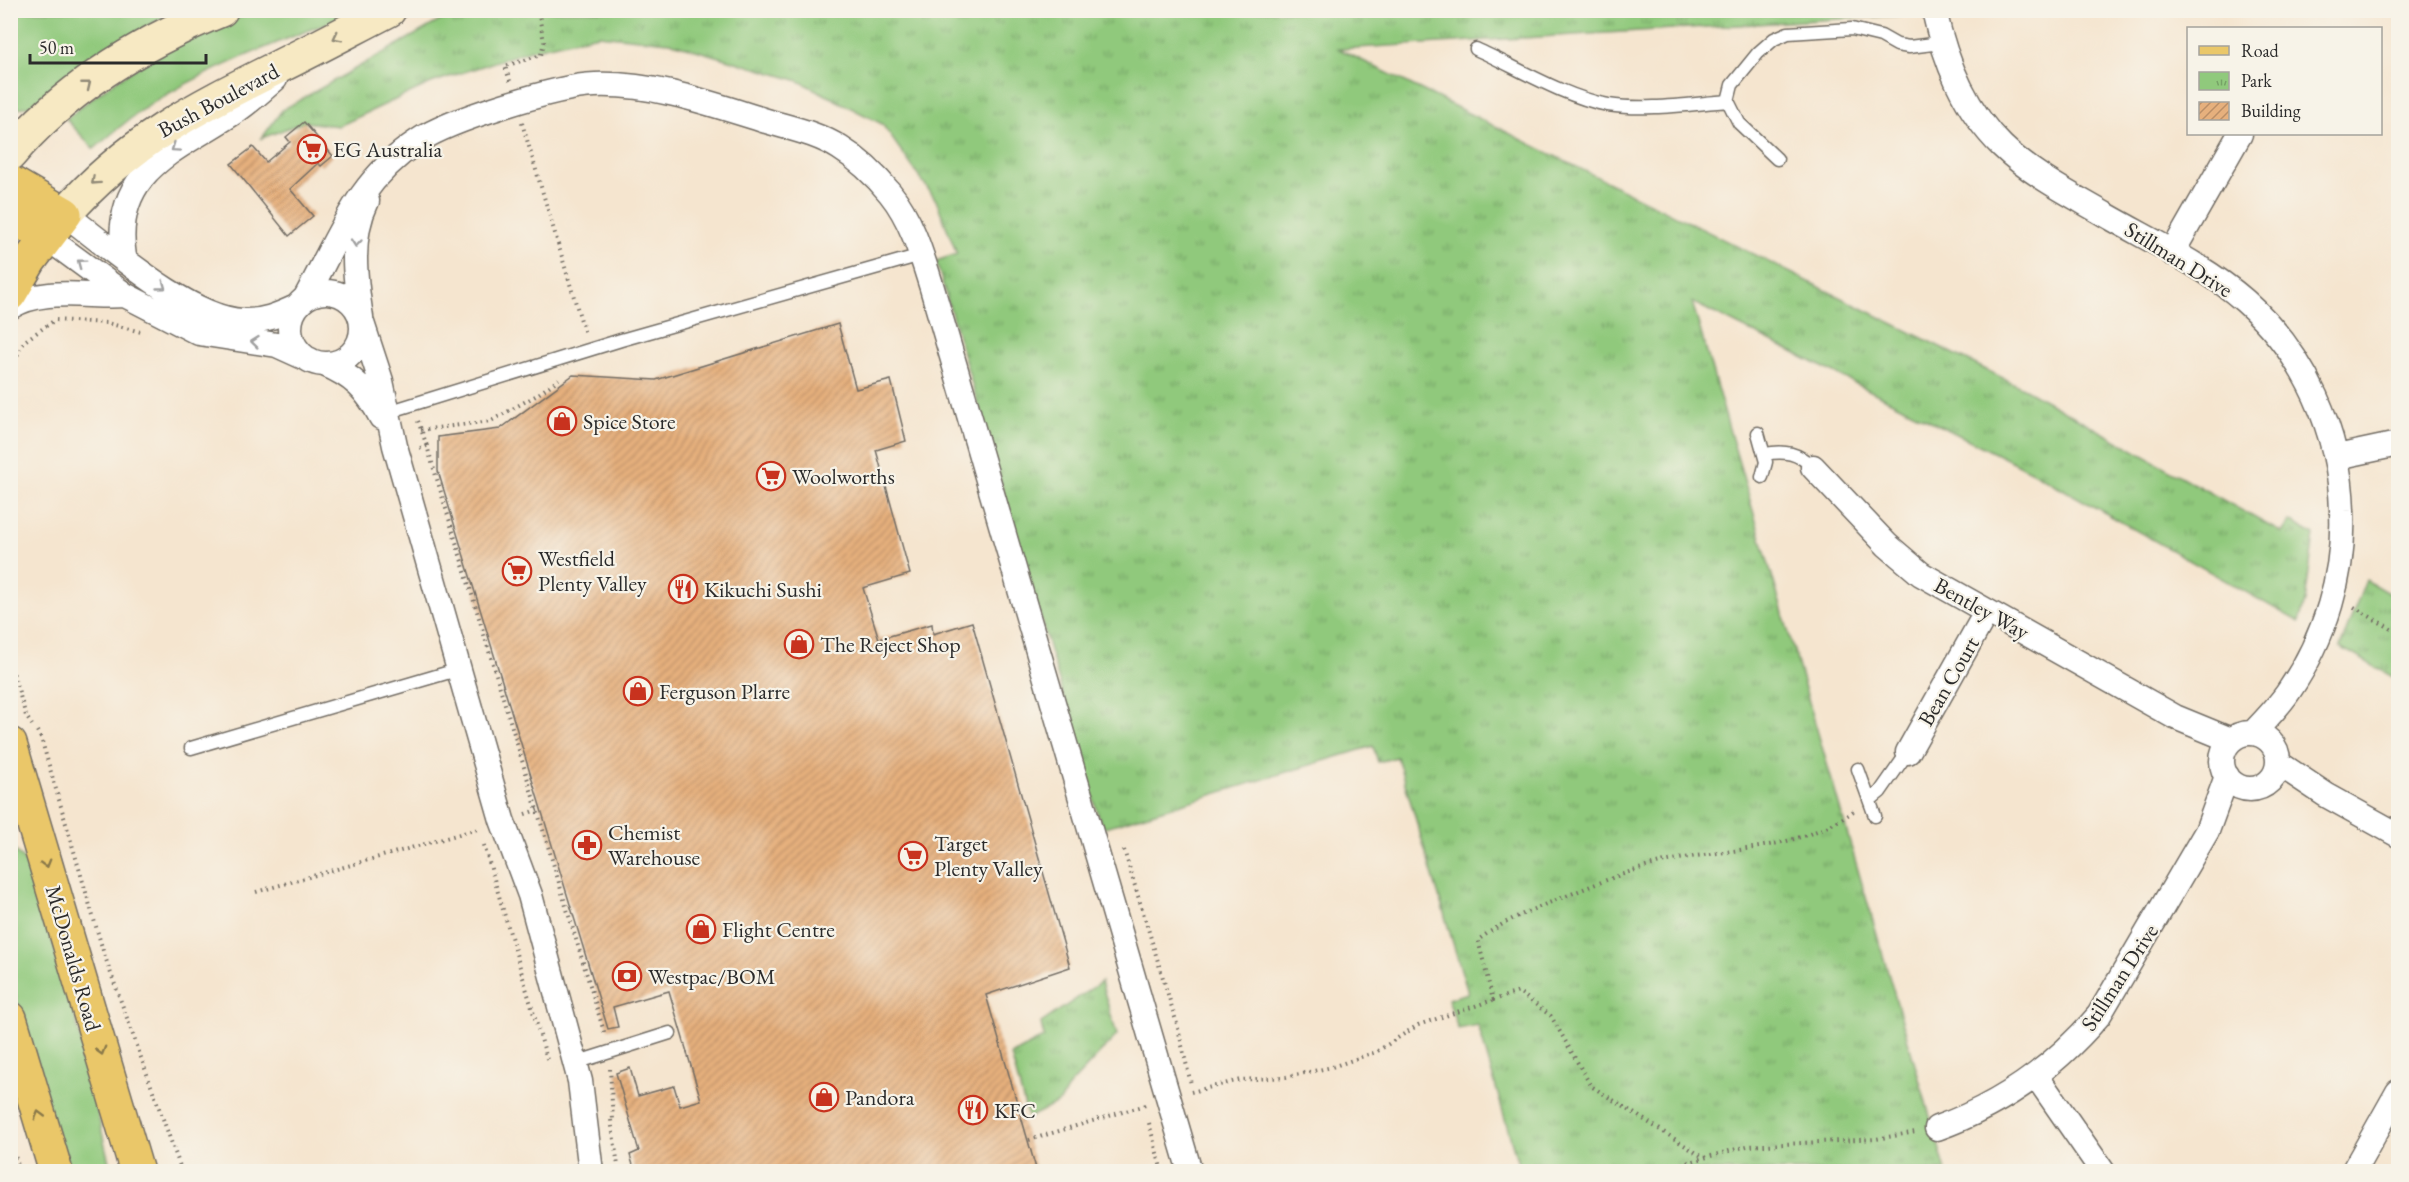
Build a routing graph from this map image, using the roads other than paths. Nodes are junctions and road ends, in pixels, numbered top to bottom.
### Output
1 (220, 10) edge
2 (388, 10) edge
3 (1934, 10) edge
4 (1941, 43) junction
5 (1476, 49) dead end
6 (307, 52) junction
7 (1728, 102) junction
8 (26, 122) edge
9 (2240, 135) edge
10 (10, 154) edge
11 (1777, 159) dead end
12 (385, 170) junction
13 (10, 182) edge
14 (10, 215) edge
15 (55, 225) junction
16 (2172, 253) junction
17 (921, 255) junction
18 (124, 257) junction
19 (10, 294) edge
20 (125, 295) junction
21 (301, 302) junction
22 (10, 307) edge
23 (362, 321) junction
24 (317, 362) junction
25 (388, 412) junction
26 (1758, 434) dead end
27 (2398, 444) edge
28 (396, 451) junction
29 (1765, 454) junction
30 (2337, 457) junction
31 (1813, 467) joint
32 (1762, 477) dead end
33 (1987, 611) junction
34 (460, 669) junction
35 (10, 744) edge
36 (191, 748) dead end
37 (1908, 752) joint
38 (2250, 761) junction
39 (1858, 769) dead end
40 (1870, 800) junction
41 (20, 810) edge
42 (1875, 816) dead end
43 (2398, 835) edge
44 (10, 1018) edge
45 (670, 1034) dead end
46 (575, 1063) junction
47 (2037, 1077) junction
48 (2398, 1092) edge
49 (1937, 1128) road end
50 (56, 1172) edge
51 (137, 1172) edge
52 (591, 1172) edge
53 (1190, 1172) edge
54 (2103, 1172) edge
55 (2353, 1172) edge

8 -> 1 main road
2 -> 6 main road, Bush Boulevard
3 - 4 street, Stillman Drive
4 - 7 lane
4 - 16 street, Stillman Drive
5 - 7 lane
6 -> 15 main road, Bush Boulevard
6 -> 18 street
7 - 11 lane
8 - 10 main road
9 - 16 street
12 - 17 street
12 - 21 street
12 -> 23 street
13 - 15 main road
14 - 15 main road
15 - 18 street
15 - 19 main road
20 -> 15 street
16 - 30 street, Stillman Drive
17 - 25 lane
17 - 53 street
18 -> 21 street
20 - 22 street
24 -> 20 street
21 - 23 street
21 - 24 street
23 - 24 street
23 - 25 street
24 - 28 street
25 - 28 street
26 - 29 lane
27 - 30 street
28 - 34 street
29 - 31 lane
29 - 32 lane
30 - 38 street, Stillman Drive
31 - 33 street, Bentley Way
33 - 37 street, Bean Court
33 - 38 street, Bentley Way
34 - 36 lane
34 - 46 street
35 - 41 main road, McDonalds Road
37 - 40 lane
38 - 43 street, Bentley Way
38 - 47 street, Stillman Drive
39 - 40 lane
40 - 42 lane
41 -> 51 main road, McDonalds Road
50 -> 44 main road
45 - 46 lane
46 - 52 street
47 - 49 street, Stillman Drive
47 - 54 street
48 - 55 street

